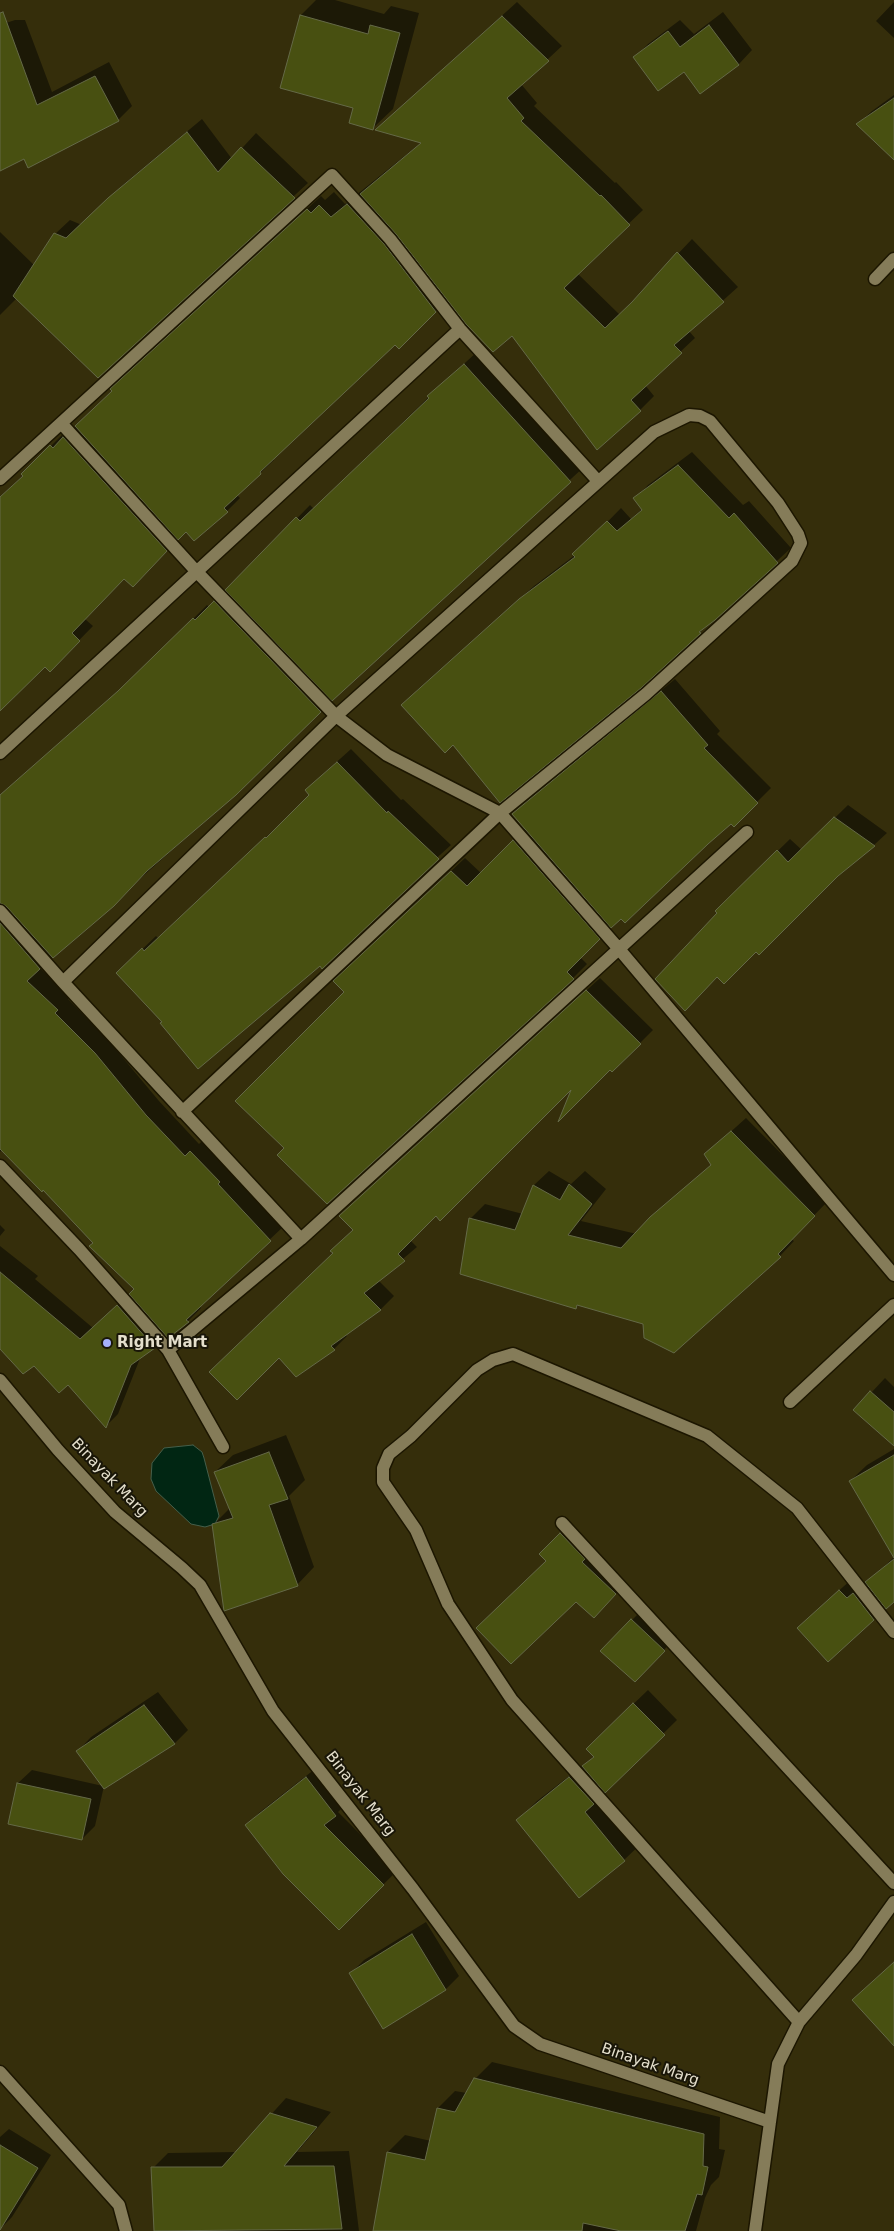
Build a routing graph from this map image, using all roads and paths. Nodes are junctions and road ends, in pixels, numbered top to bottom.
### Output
1 (894, 259) edge
2 (875, 280) dead end
3 (460, 329) junction
4 (61, 423) junction
5 (0, 479) edge
6 (598, 481) junction
7 (196, 571) junction
8 (336, 716) junction
9 (0, 753) edge
10 (500, 813) junction
11 (747, 832) dead end
12 (0, 911) edge
13 (620, 949) junction
14 (63, 982) junction
15 (182, 1112) junction
16 (0, 1166) edge
17 (301, 1239) junction
18 (894, 1275) edge
19 (894, 1305) edge
20 (168, 1350) junction
21 (0, 1380) edge
22 (790, 1402) dead end
23 (223, 1447) dead end
24 (562, 1523) dead end
25 (894, 1632) edge
26 (894, 1883) edge
27 (894, 1902) edge
28 (799, 2022) junction
29 (0, 2072) edge
30 (770, 2122) junction
31 (126, 2231) edge
32 (755, 2231) edge

1 - 2 street
3 - 4 street
3 - 6 street
3 - 7 street
4 - 5 street
4 - 7 street
6 - 8 street
6 - 10 street
7 - 8 street
7 - 9 street
8 - 10 street
8 - 14 street
10 - 13 street
10 - 15 street
11 - 13 street
12 - 14 street
13 - 17 street
13 - 18 street
14 - 15 street
15 - 17 street
16 - 20 street
17 - 20 street
19 - 22 street
20 - 23 street
21 - 30 street, Binayak Marg
24 - 26 street
25 - 28 street
27 - 28 street
28 - 30 street
29 - 31 street
30 - 32 street

